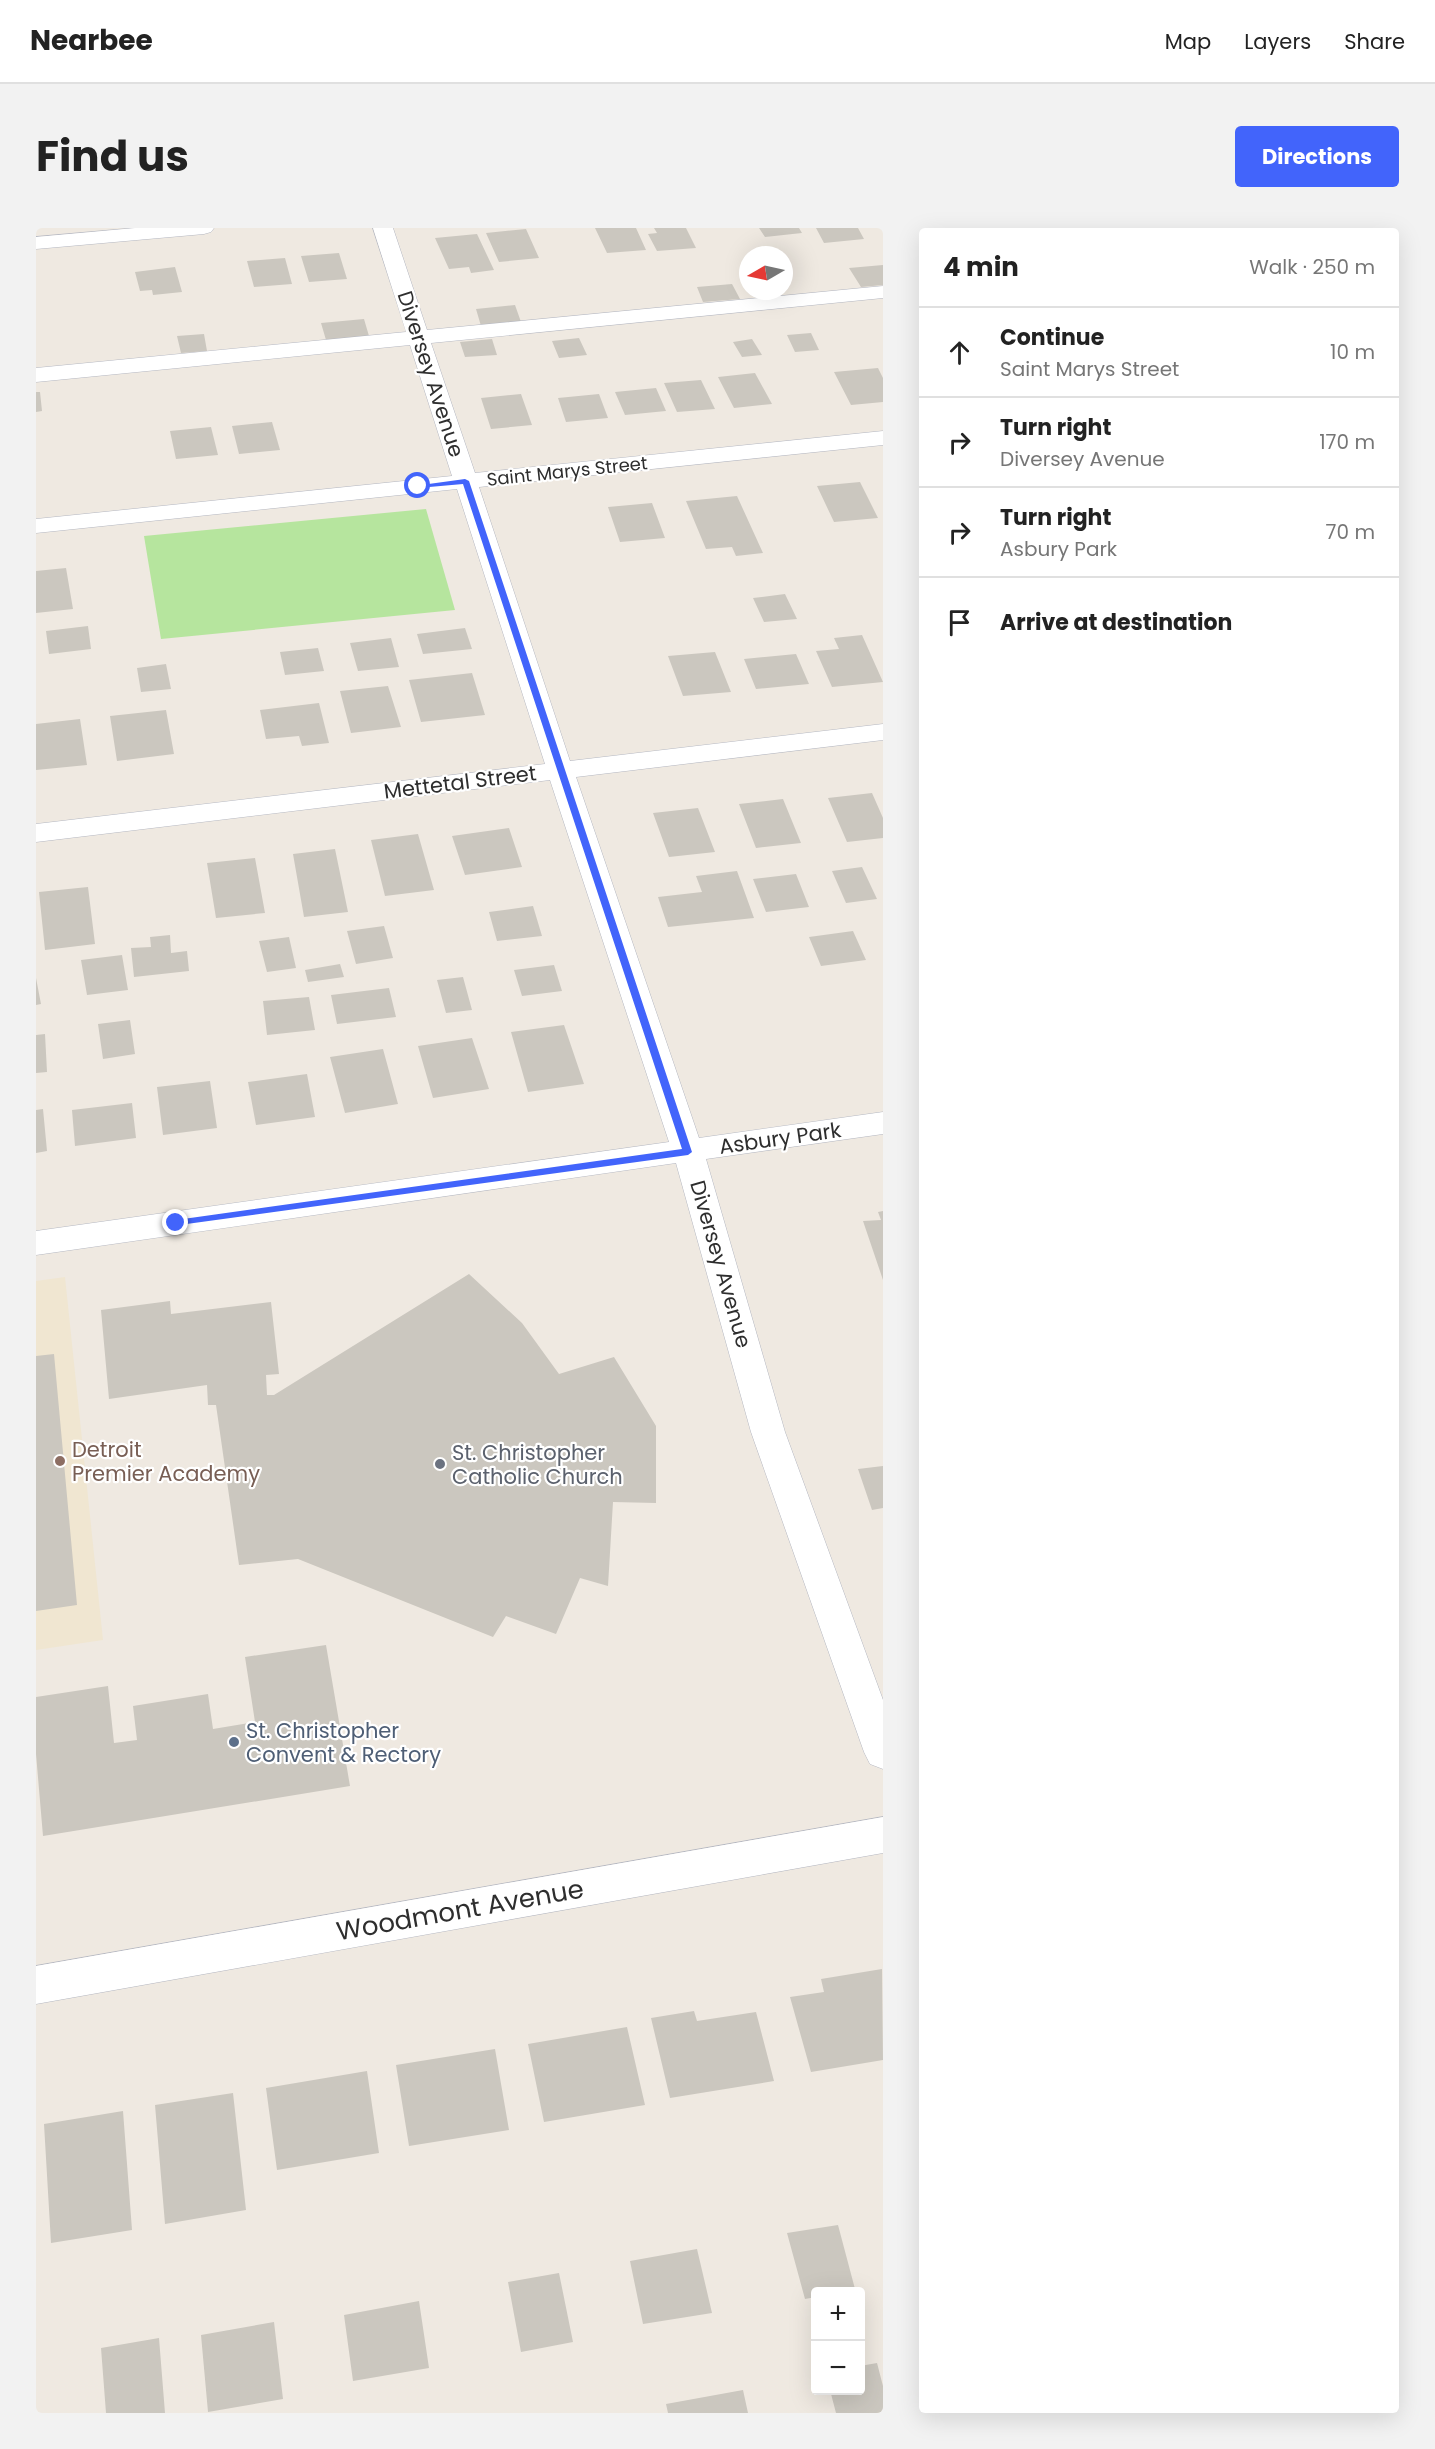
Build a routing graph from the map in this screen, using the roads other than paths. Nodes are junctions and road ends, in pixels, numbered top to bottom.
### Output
1 (204, 228) edge
2 (383, 228) edge
3 (36, 243) edge
4 (883, 292) edge
5 (419, 338) junction
6 (36, 375) edge
7 (883, 438) edge
8 (465, 481) junction
9 (36, 526) edge
10 (883, 732) edge
11 (560, 770) junction
12 (36, 833) edge
13 (883, 1123) edge
14 (688, 1152) junction
15 (36, 1243) edge
16 (883, 1752) edge
17 (883, 1835) edge
18 (36, 1985) edge

1 - 3 street
2 - 5 street, Diversey Avenue
4 - 5 street
5 - 6 street
5 - 8 street, Diversey Avenue
7 - 8 street, Saint Marys Street
8 - 9 street, Saint Marys Street
8 - 11 street, Diversey Avenue
10 - 11 street, Mettetal Street
11 - 12 street, Mettetal Street
11 - 14 street, Diversey Avenue
13 - 14 street, Asbury Park
14 - 15 street, Asbury Park
14 - 16 street, Diversey Avenue
17 - 18 street, Woodmont Avenue

